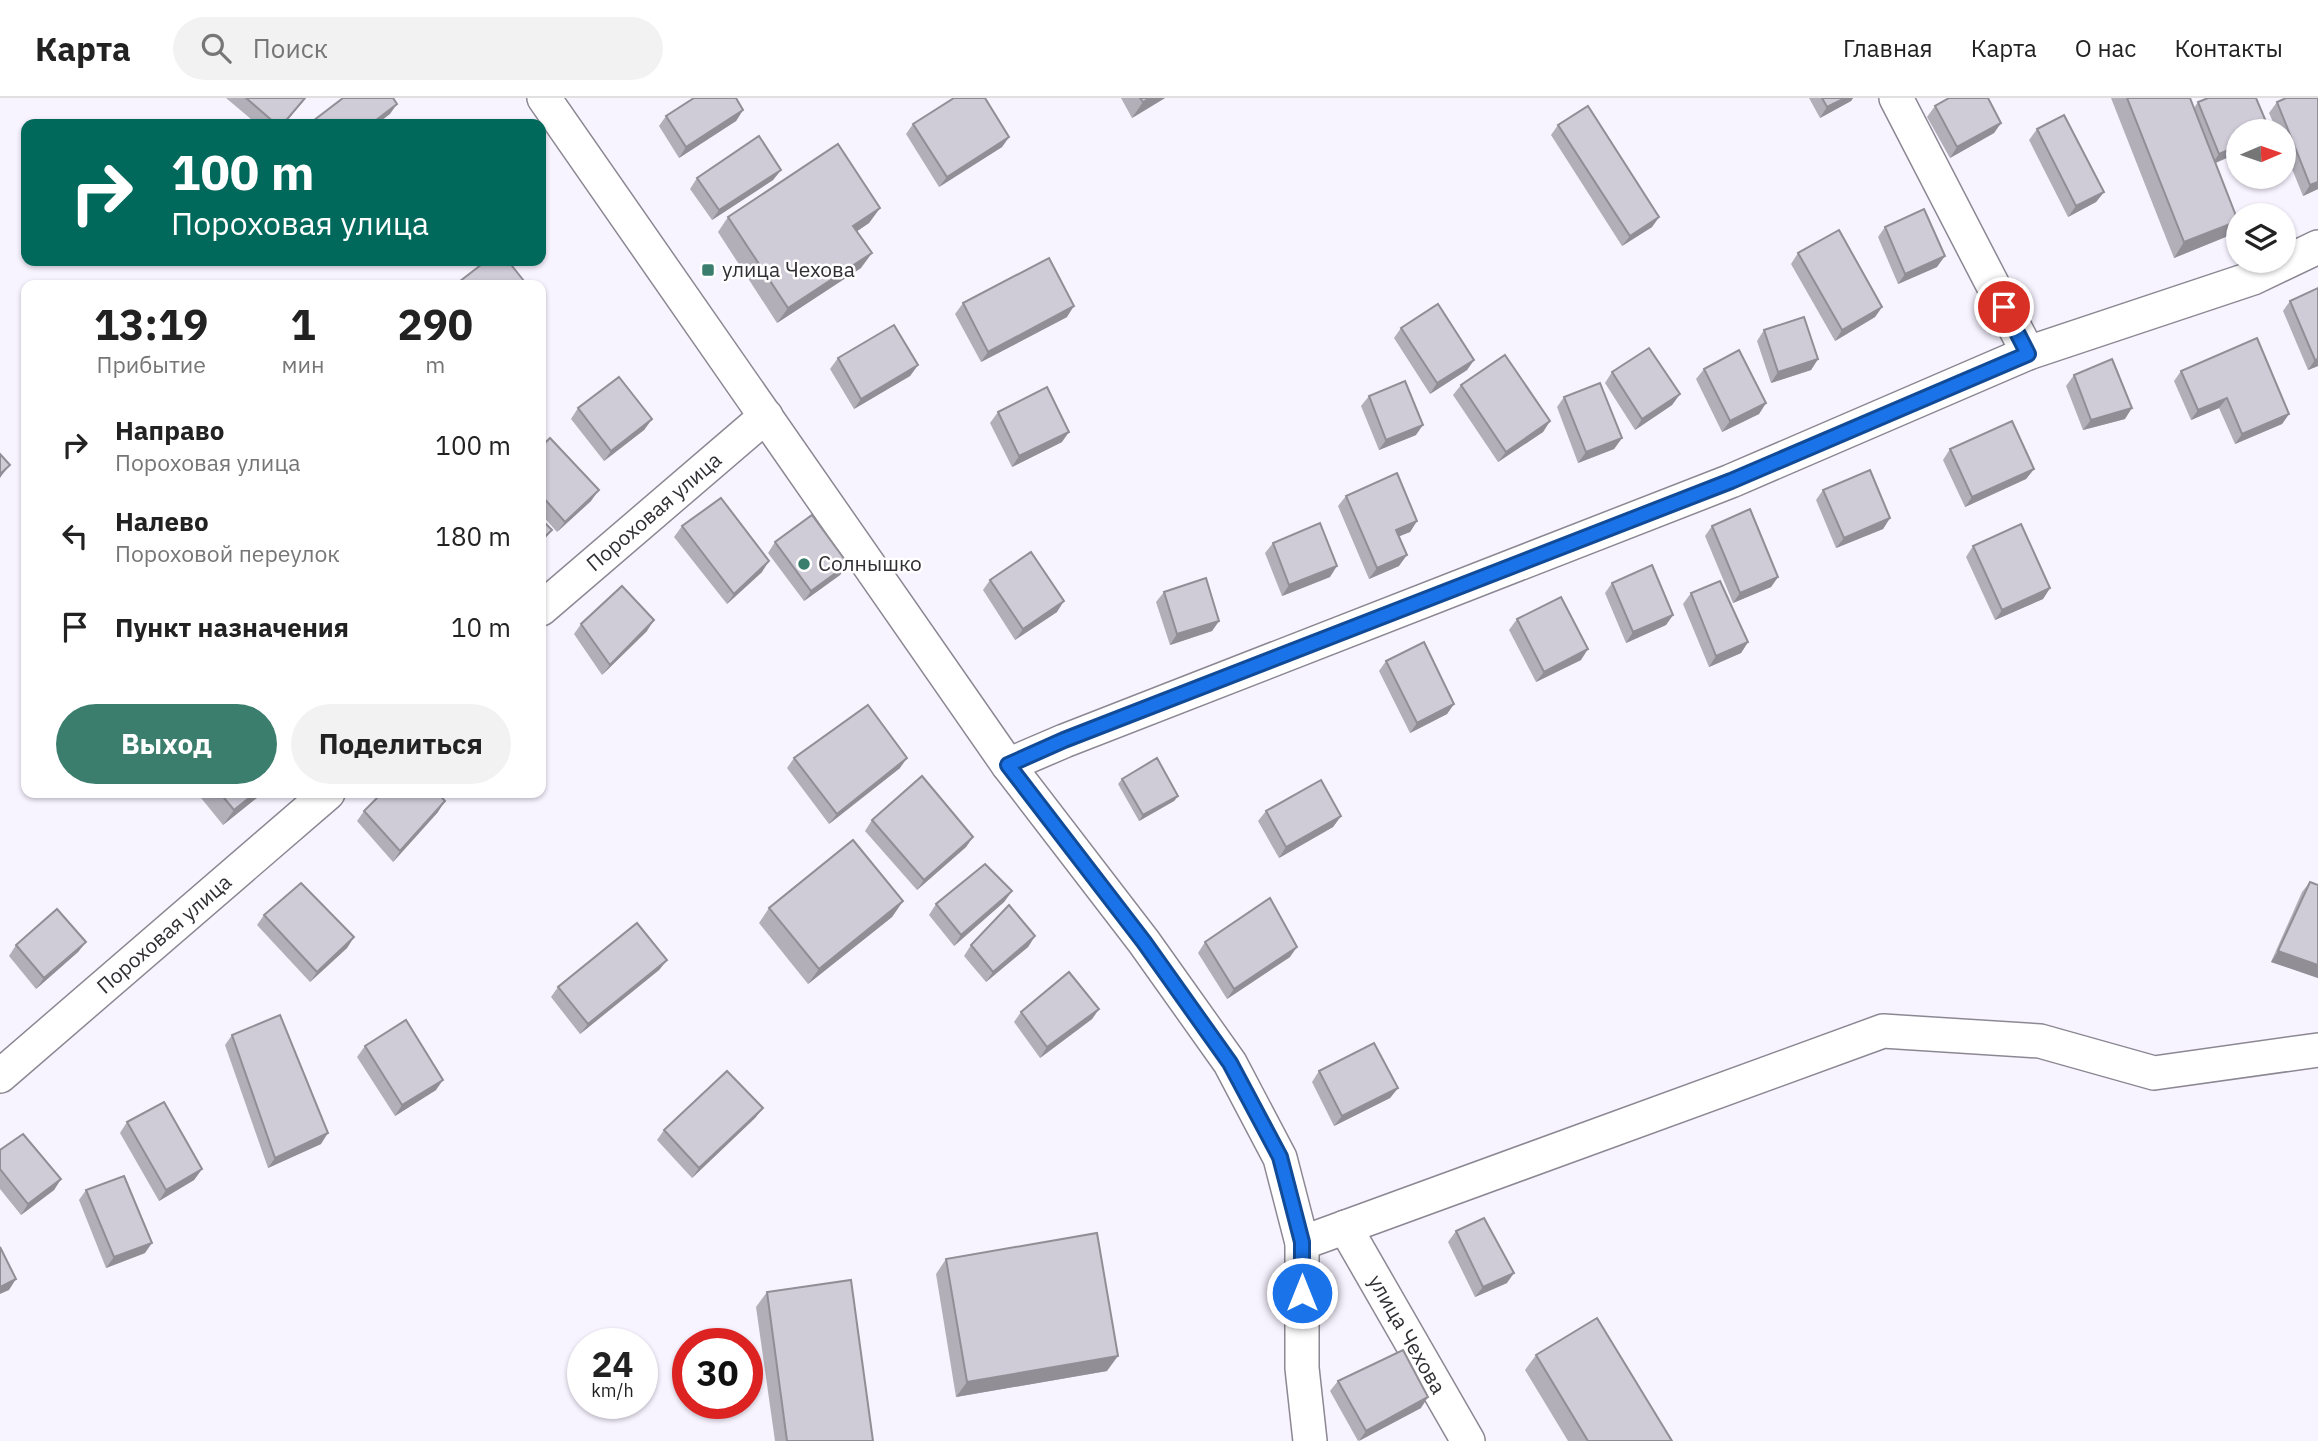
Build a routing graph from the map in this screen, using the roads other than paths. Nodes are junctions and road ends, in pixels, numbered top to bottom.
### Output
1 (544, 98) edge
2 (1896, 98) edge
3 (2318, 247) edge
4 (2028, 354) junction
5 (766, 416) junction
6 (546, 605) edge
7 (1008, 765) junction
8 (322, 798) edge
9 (2318, 1050) edge
10 (0, 1076) edge
11 (1345, 1227) junction
12 (1302, 1242) junction
13 (1311, 1441) edge
14 (1468, 1441) edge

1 - 5 street
2 - 4 street
3 - 4 street
4 - 7 street
5 - 6 street, Пороховая улица
5 - 7 street
7 - 12 street
8 - 10 street, Пороховая улица
9 - 11 street
11 - 12 street
11 - 14 street, улица Чехова
12 - 13 street

